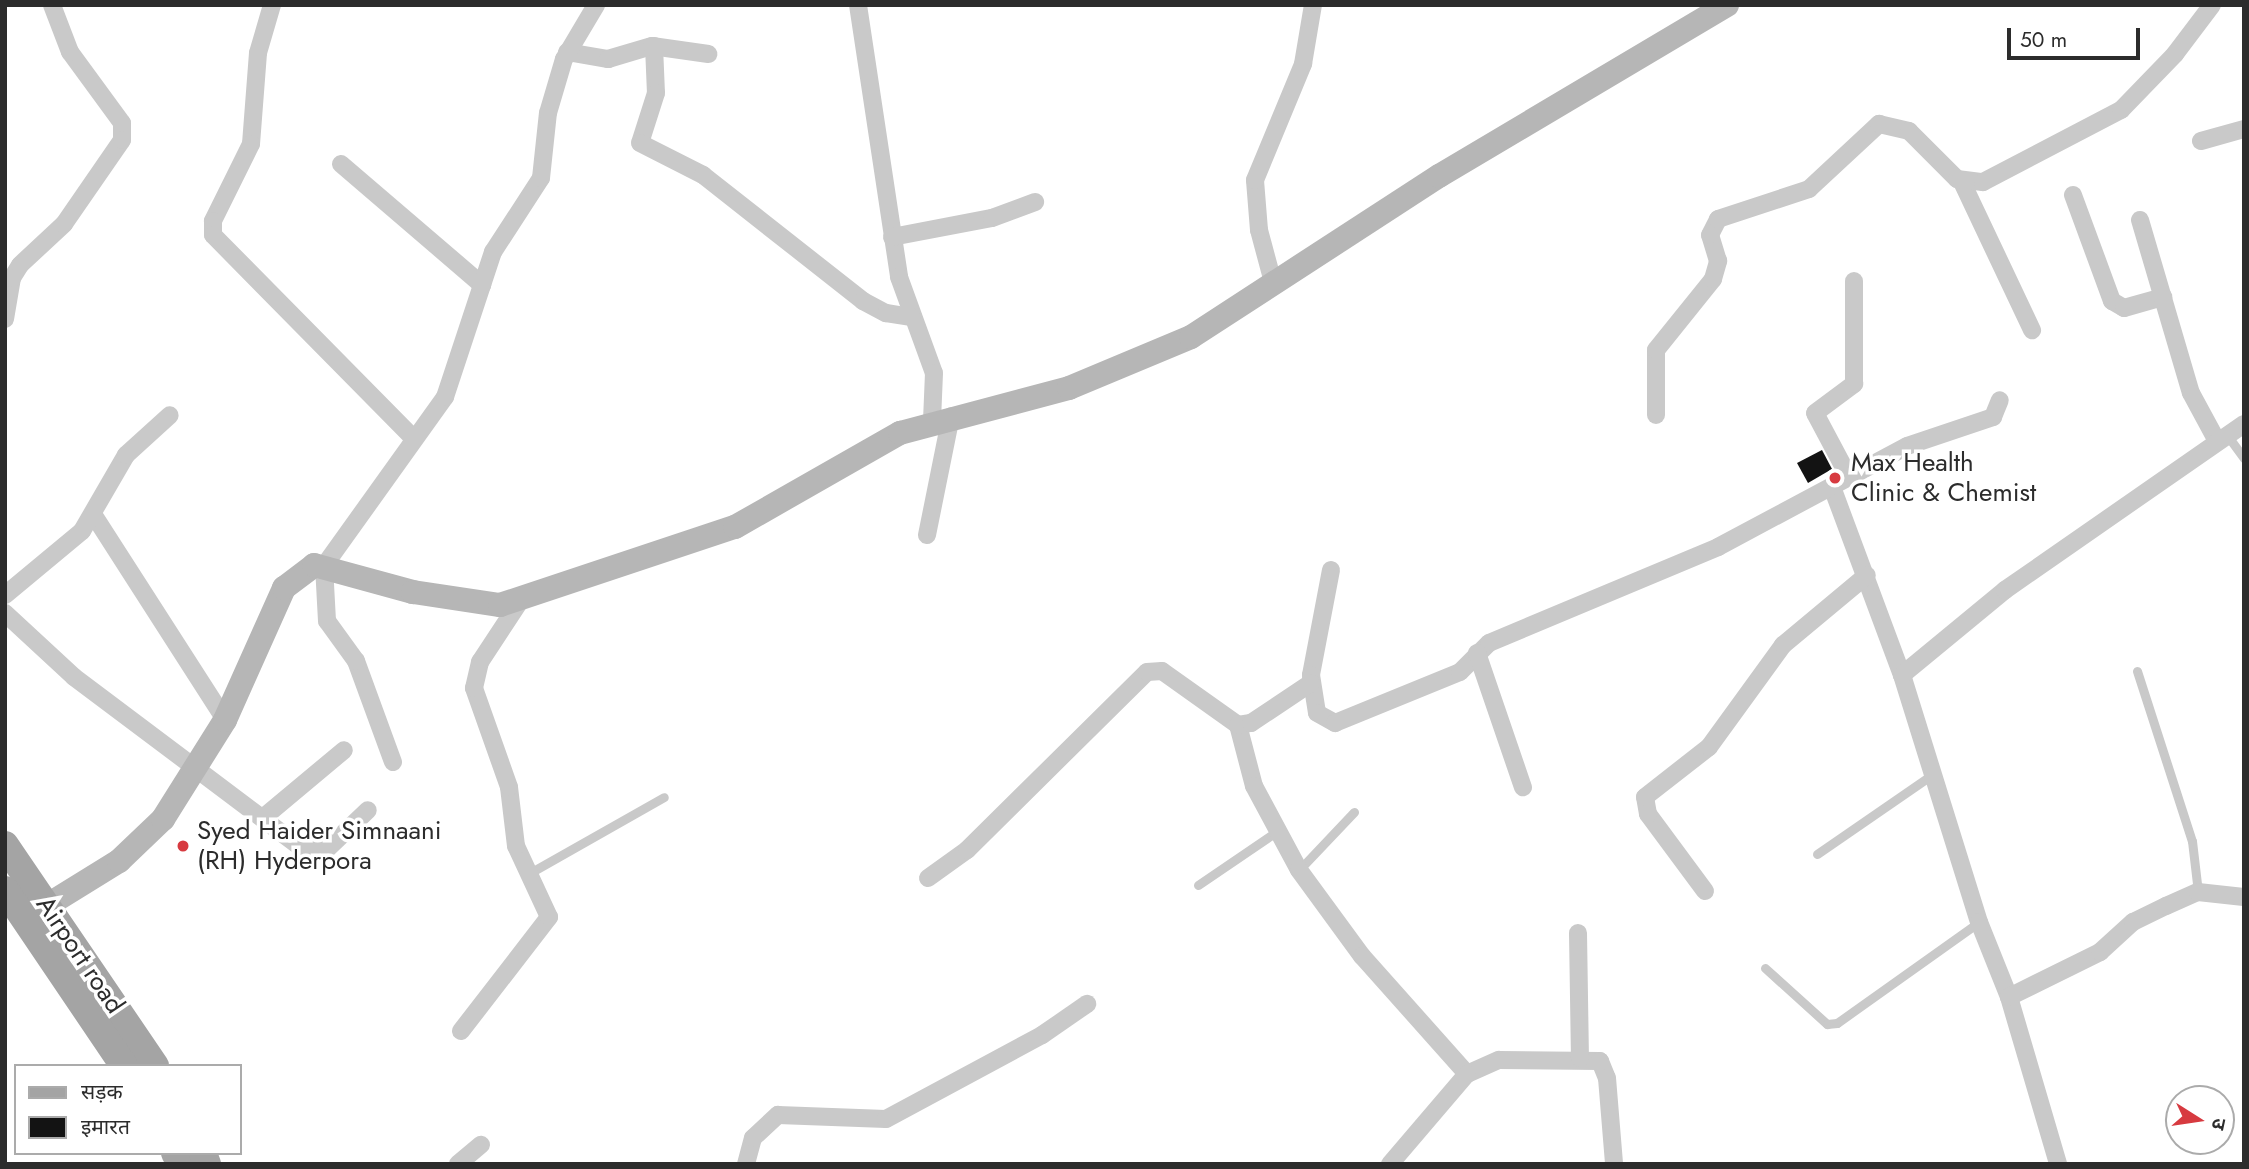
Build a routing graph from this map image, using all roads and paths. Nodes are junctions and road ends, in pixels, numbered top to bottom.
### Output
1 (52, 5) edge
2 (272, 5) edge
3 (596, 5) edge
4 (858, 5) edge
5 (1313, 5) edge
6 (1727, 5) edge
7 (2212, 5) edge
8 (654, 46) junction
9 (567, 52) junction
10 (708, 54) dead end
11 (2244, 129) edge
12 (2201, 141) dead end
13 (341, 164) dead end
14 (1962, 182) junction
15 (2073, 195) dead end
16 (1034, 202) dead end
17 (2140, 220) dead end
18 (892, 237) junction
19 (1854, 281) dead end
20 (482, 285) junction
21 (1274, 286) junction
22 (2163, 297) junction
23 (912, 317) junction
24 (5, 319) edge
25 (2032, 330) dead end
26 (2000, 400) dead end
27 (170, 415) dead end
28 (1656, 415) dead end
29 (941, 419) junction
30 (2244, 424) edge
31 (413, 438) junction
32 (2222, 438) junction
33 (2244, 458) edge
34 (1849, 477) junction
35 (1832, 486) junction
36 (93, 514) junction
37 (927, 535) dead end
38 (324, 566) junction
39 (1331, 570) dead end
40 (1867, 575) junction
41 (5, 595) edge
42 (520, 601) junction
43 (5, 613) edge
44 (1477, 653) junction
45 (2137, 671) dead end
46 (1902, 675) junction
47 (1311, 683) junction
48 (225, 720) junction
49 (1238, 726) junction
50 (344, 750) dead end
51 (393, 762) dead end
52 (199, 769) junction
53 (1933, 774) junction
54 (1523, 787) dead end
55 (664, 797) dead end
56 (368, 810) dead end
57 (1354, 812) dead end
58 (264, 817) junction
59 (1276, 832) junction
60 (5, 845) edge
61 (1817, 854) dead end
62 (1299, 870) junction
63 (528, 874) junction
64 (928, 878) dead end
65 (1198, 885) dead end
66 (1705, 891) dead end
67 (2198, 892) junction
68 (2244, 897) edge
69 (20, 908) edge
70 (1979, 922) junction
71 (1578, 933) dead end
72 (1765, 968) dead end
73 (2009, 997) junction
74 (1087, 1004) dead end
75 (461, 1031) dead end
76 (1580, 1058) junction
77 (123, 1064) edge
78 (153, 1064) edge
79 (1467, 1074) junction
80 (481, 1144) dead end
81 (458, 1164) edge
82 (746, 1164) edge
83 (1390, 1164) edge
84 (1614, 1164) edge
85 (2058, 1164) edge

1 - 24 street
2 - 31 street
3 - 9 street
4 - 18 street
5 - 21 street
6 - 21 street
7 - 14 street
8 - 9 street
8 - 10 street
8 - 23 street
9 - 20 street
11 - 12 street
13 - 20 street
14 - 25 street
14 - 28 street
15 - 22 street
16 - 18 street
17 - 22 street
18 - 23 street
19 - 34 street
20 - 31 street
21 - 29 street
22 - 32 street
23 - 29 street
26 - 34 street
27 - 36 street
29 - 37 street
29 - 42 street
30 - 32 street
31 - 38 street
32 - 33 lane
32 - 46 street
34 - 35 street
35 - 40 street
35 - 44 street
36 - 41 street
36 - 48 street
38 - 42 street
38 - 48 street
38 - 51 street
39 - 47 street
40 - 46 street
40 - 66 street
42 - 63 street
43 - 52 street
44 - 47 street
44 - 54 street
45 - 67 lane
46 - 53 street
47 - 49 street
48 - 52 street
49 - 59 street
49 - 64 street
50 - 58 street
52 - 58 street
52 - 69 street
53 - 61 lane
53 - 70 street
55 - 63 lane
56 - 58 street
57 - 62 lane
59 - 62 street
59 - 65 lane
60 - 69 main road, Airport road
62 - 79 street
63 - 75 street
67 - 68 street
67 - 73 street
69 - 77 main road
69 - 78 main road, Airport road
70 - 72 lane
70 - 73 street
71 - 76 street
73 - 85 street
74 - 82 street
76 - 79 street
76 - 84 street
79 - 83 street
80 - 81 street

